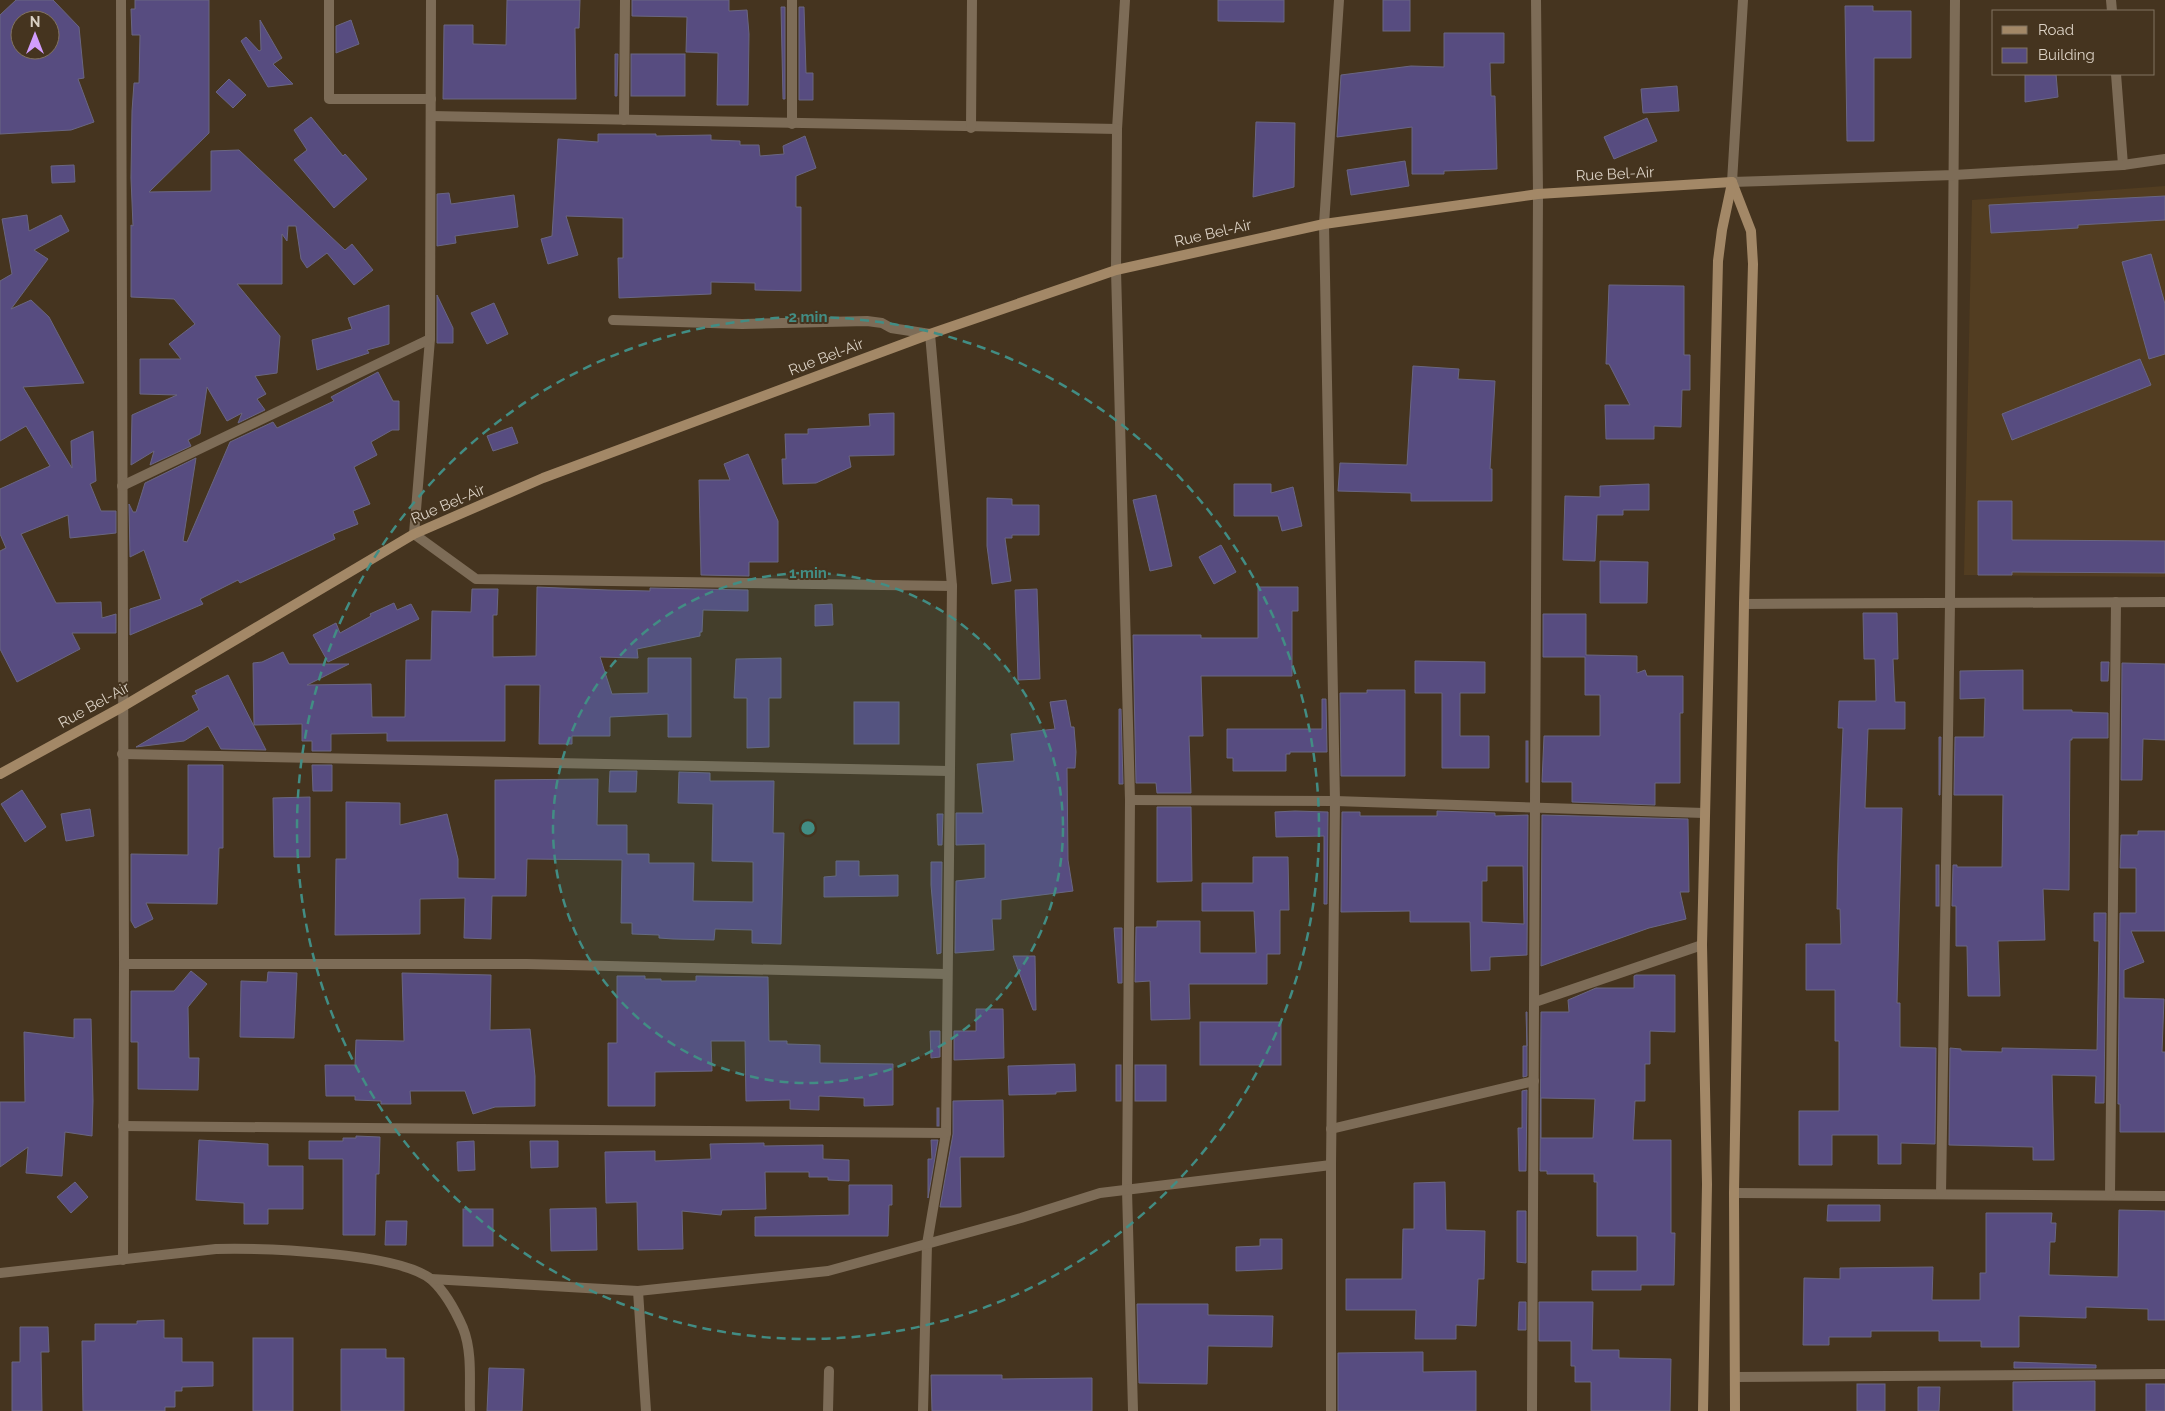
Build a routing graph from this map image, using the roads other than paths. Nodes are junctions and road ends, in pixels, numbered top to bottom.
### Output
1 (121, 0) edge
2 (329, 0) edge
3 (431, 0) edge
4 (625, 0) edge
5 (792, 0) edge
6 (972, 0) edge
7 (1125, 0) edge
8 (1339, 0) edge
9 (1536, 0) edge
10 (1743, 0) edge
11 (1955, 0) edge
12 (2116, 75) edge
13 (431, 99) junction
14 (431, 116) junction
15 (624, 120) junction
16 (792, 124) junction
17 (972, 128) junction
18 (1117, 129) junction
19 (2165, 159) edge
20 (2123, 165) junction
21 (1954, 175) junction
22 (1732, 182) junction
23 (1538, 194) junction
24 (1324, 224) junction
25 (1116, 270) junction
26 (613, 320) dead end
27 (930, 334) junction
28 (430, 339) junction
29 (122, 486) junction
30 (414, 534) junction
31 (952, 586) junction
32 (1950, 602) junction
33 (2116, 602) junction
34 (2165, 602) edge
35 (1744, 604) junction
36 (122, 707) junction
37 (122, 754) junction
38 (949, 771) junction
39 (0, 774) edge
40 (1130, 800) junction
41 (1335, 801) junction
42 (1535, 807) junction
43 (1704, 813) junction
44 (1702, 945) junction
45 (124, 964) junction
46 (946, 974) junction
47 (1534, 1002) junction
48 (1534, 1081) junction
49 (123, 1126) junction
50 (1331, 1129) junction
51 (946, 1133) junction
52 (1331, 1165) junction
53 (1126, 1190) junction
54 (1734, 1192) junction
55 (1941, 1194) junction
56 (2110, 1195) junction
57 (2165, 1196) edge
58 (927, 1244) junction
59 (123, 1260) junction
60 (0, 1273) edge
61 (431, 1279) junction
62 (638, 1291) junction
63 (829, 1371) dead end
64 (2165, 1374) edge
65 (1736, 1377) junction
66 (470, 1411) edge
67 (646, 1411) edge
68 (828, 1411) edge
69 (923, 1411) edge
70 (1132, 1411) edge
71 (1331, 1411) edge
72 (1532, 1411) edge
73 (1704, 1411) edge
74 (1734, 1411) edge

1 - 29 street
2 - 13 street
3 - 13 street
4 - 15 street
5 - 16 street
6 - 17 street
7 - 18 street
8 - 24 street
9 - 23 street
10 - 22 street
11 - 21 street
12 - 20 street
13 - 14 street
14 - 15 street
14 - 28 street
15 - 16 street
16 - 17 street
17 - 18 street
18 - 25 street
19 - 20 street
20 - 21 street
21 - 22 street
21 - 32 street
22 - 23 main road, Rue Bel-Air
22 - 35 main road
22 - 43 main road
23 - 24 main road, Rue Bel-Air
23 - 42 street
24 - 25 main road, Rue Bel-Air
24 - 41 street
25 - 27 main road, Rue Bel-Air
25 - 40 street
26 - 27 street
27 - 30 main road, Rue Bel-Air
27 - 31 street
28 - 29 street
28 - 30 street
29 - 36 street
30 - 31 street
30 - 36 main road, Rue Bel-Air
31 - 38 street
32 - 33 street
32 - 35 street
32 - 55 street
33 - 34 street
33 - 56 street
35 - 54 main road
36 - 37 street
36 - 39 main road, Rue Bel-Air
37 - 38 street
37 - 45 street
38 - 46 street
40 - 41 street
40 - 53 street
41 - 42 street
41 - 50 street
42 - 43 street
42 - 47 street
43 - 44 main road
44 - 47 street
44 - 73 main road
45 - 46 street
45 - 49 street
46 - 51 street
47 - 48 street
48 - 50 street
48 - 72 street
49 - 51 street
49 - 59 street
50 - 52 street
51 - 58 street
52 - 53 street
52 - 71 street
53 - 58 street
53 - 70 street
54 - 55 street
54 - 65 main road
55 - 56 street
56 - 57 street
58 - 62 street
58 - 69 street
59 - 60 street
59 - 61 street
61 - 62 street
61 - 66 street
62 - 67 street
63 - 68 street
64 - 65 street
65 - 74 main road

